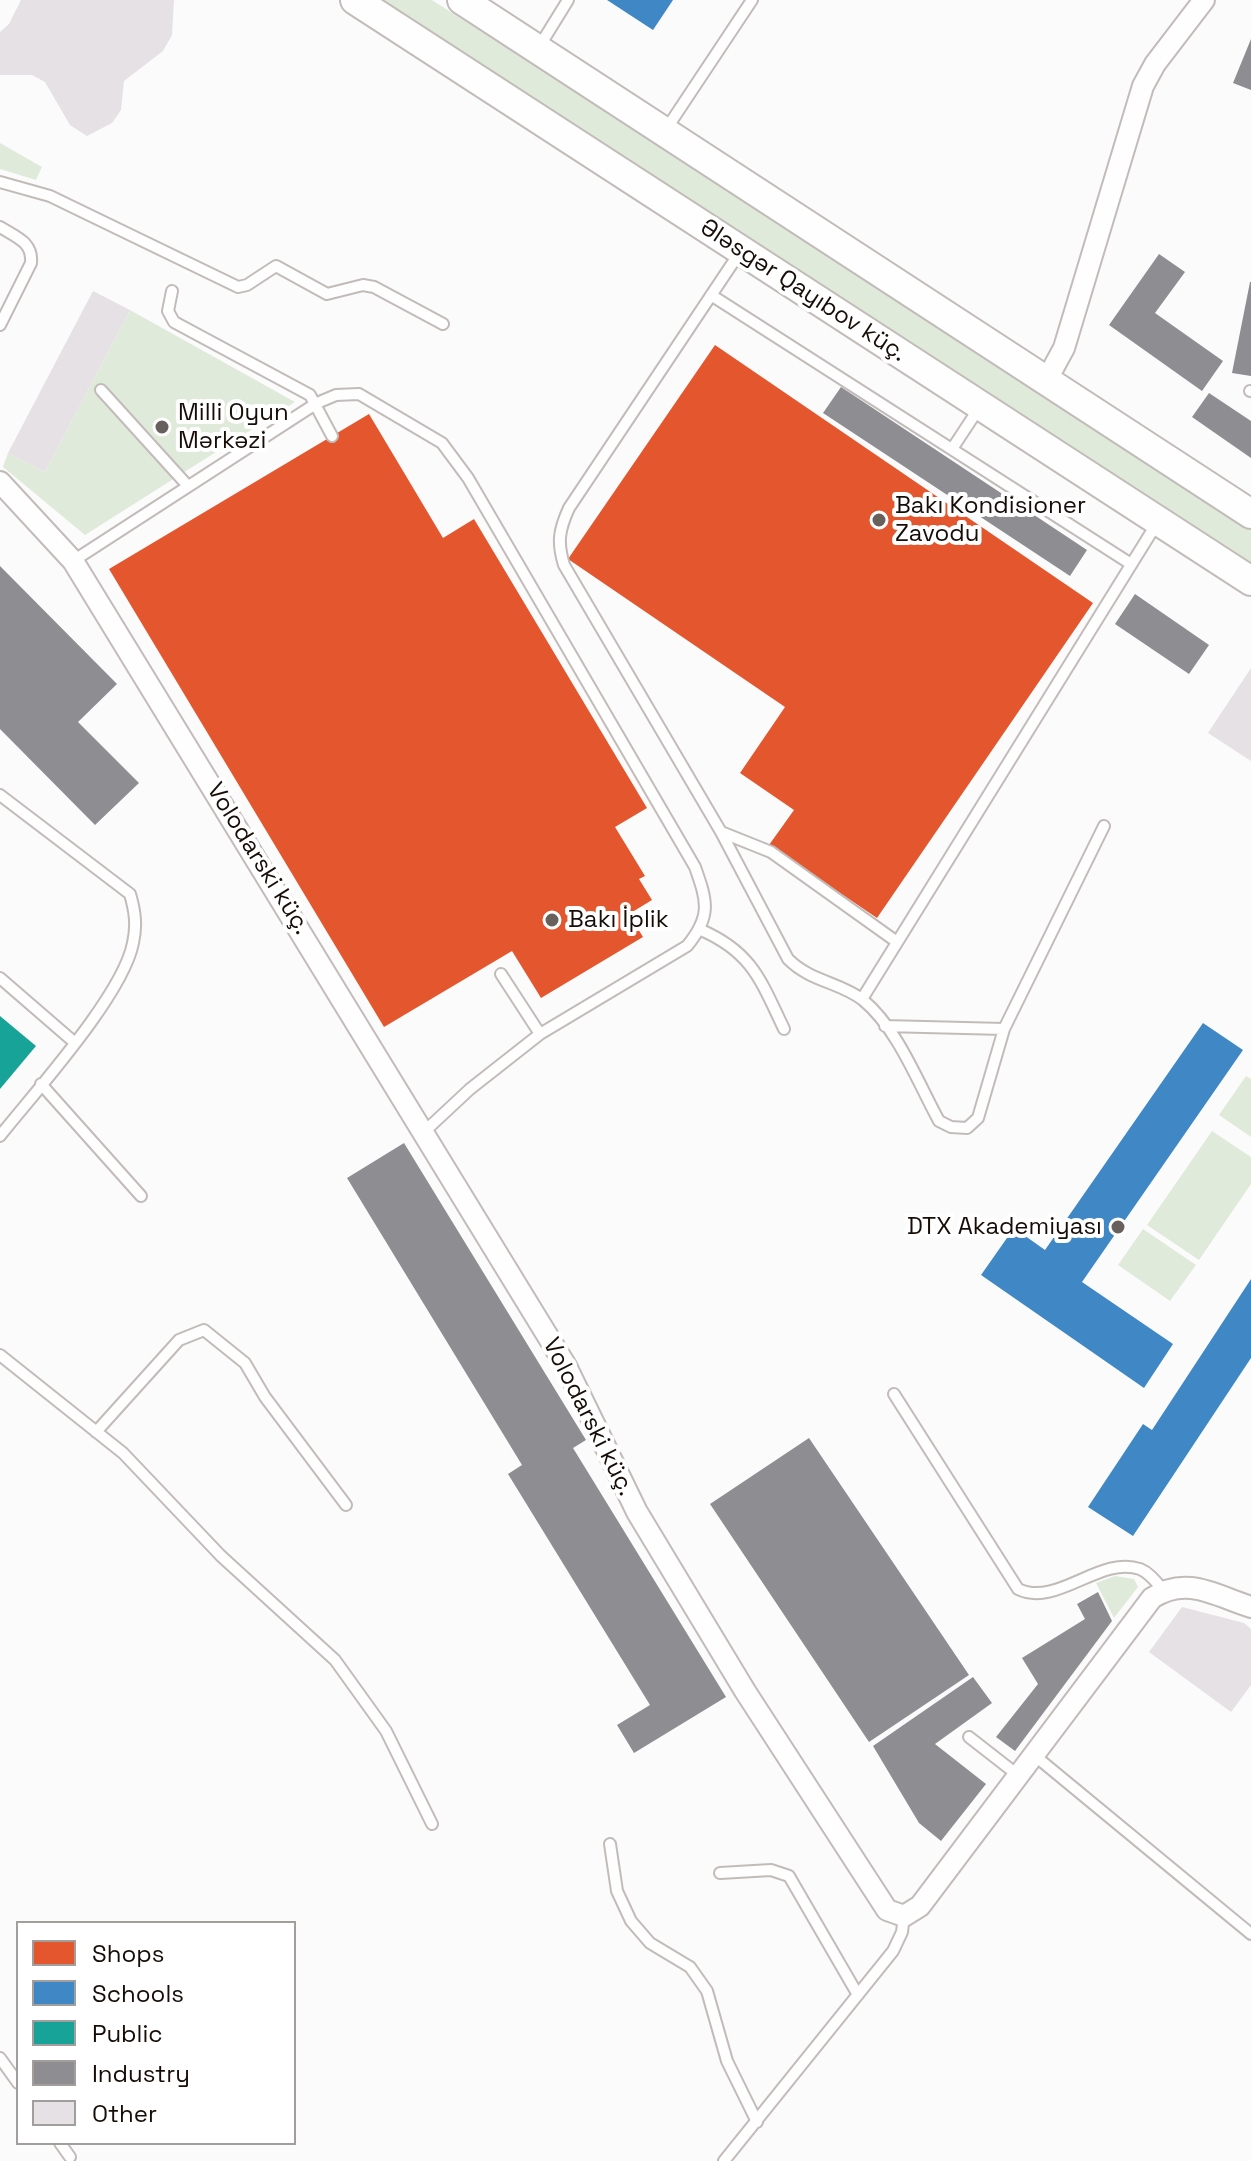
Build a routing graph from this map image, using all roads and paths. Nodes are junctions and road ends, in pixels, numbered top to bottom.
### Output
1 (355, 0) edge
2 (462, 0) edge
3 (568, 0) edge
4 (752, 0) edge
5 (1204, 0) edge
6 (538, 48) junction
7 (664, 133) junction
8 (0, 182) edge
9 (0, 227) edge
10 (741, 250) junction
11 (172, 291) dead end
12 (711, 295) junction
13 (443, 324) dead end
14 (0, 325) edge
15 (1045, 383) junction
16 (101, 390) dead end
17 (317, 403) junction
18 (979, 408) junction
19 (332, 436) dead end
20 (952, 449) junction
21 (0, 482) edge
22 (188, 486) junction
23 (1248, 507) edge
24 (1158, 521) junction
25 (73, 561) junction
26 (1131, 564) junction
27 (1251, 581) edge
28 (0, 795) edge
29 (1104, 826) dead end
30 (721, 832) junction
31 (701, 930) junction
32 (897, 942) junction
33 (501, 974) dead end
34 (0, 978) edge
35 (862, 999) junction
36 (885, 1026) junction
37 (784, 1029) dead end
38 (1004, 1029) junction
39 (540, 1034) junction
40 (74, 1042) junction
41 (41, 1084) junction
42 (425, 1131) junction
43 (0, 1136) edge
44 (141, 1196) dead end
45 (0, 1355) edge
46 (894, 1394) dead end
47 (96, 1432) junction
48 (346, 1505) dead end
49 (1164, 1591) junction
50 (1251, 1607) edge
51 (969, 1737) dead end
52 (1034, 1755) junction
53 (1019, 1776) junction
54 (432, 1824) dead end
55 (610, 1844) dead end
56 (720, 1873) dead end
57 (904, 1916) junction
58 (1251, 1934) edge
59 (858, 1995) junction
60 (0, 2058) edge
61 (16, 2080) edge
62 (757, 2122) junction
63 (61, 2145) edge
64 (70, 2157) dead end
65 (724, 2161) edge

1 - 10 main road, Ələsgər Qayıbov küç.
2 - 6 main road
3 - 6 lane
4 - 7 lane
5 - 15 street
6 - 7 main road
7 - 15 main road
8 - 13 lane
9 - 14 lane
10 - 12 lane
10 - 18 main road, Ələsgər Qayıbov küç.
11 - 17 lane
12 - 20 lane
12 - 30 lane
15 - 23 main road
16 - 22 lane
17 - 19 lane
17 - 22 lane
17 - 31 lane
18 - 20 lane
18 - 24 main road, Ələsgər Qayıbov küç.
20 - 26 lane
21 - 25 street, Volodarski küç.
22 - 25 lane
24 - 26 lane
24 - 27 main road, Ələsgər Qayıbov küç.
25 - 42 street, Volodarski küç.
26 - 32 lane
28 - 40 lane
29 - 38 lane
30 - 32 lane
30 - 35 lane
31 - 37 lane
31 - 39 lane
32 - 35 lane
33 - 39 lane
34 - 40 lane
35 - 36 lane
36 - 38 lane
36 - 38 lane
39 - 42 lane
40 - 41 lane
41 - 43 lane
41 - 44 lane
42 - 57 street, Volodarski küç.
45 - 47 lane
46 - 49 lane
47 - 48 lane
47 - 54 lane
49 - 50 street
49 - 52 street
51 - 53 lane
52 - 53 street
52 - 58 lane
53 - 57 street
55 - 62 lane
56 - 59 lane
57 - 59 lane
59 - 62 lane
60 - 61 lane
62 - 65 lane
63 - 64 lane

